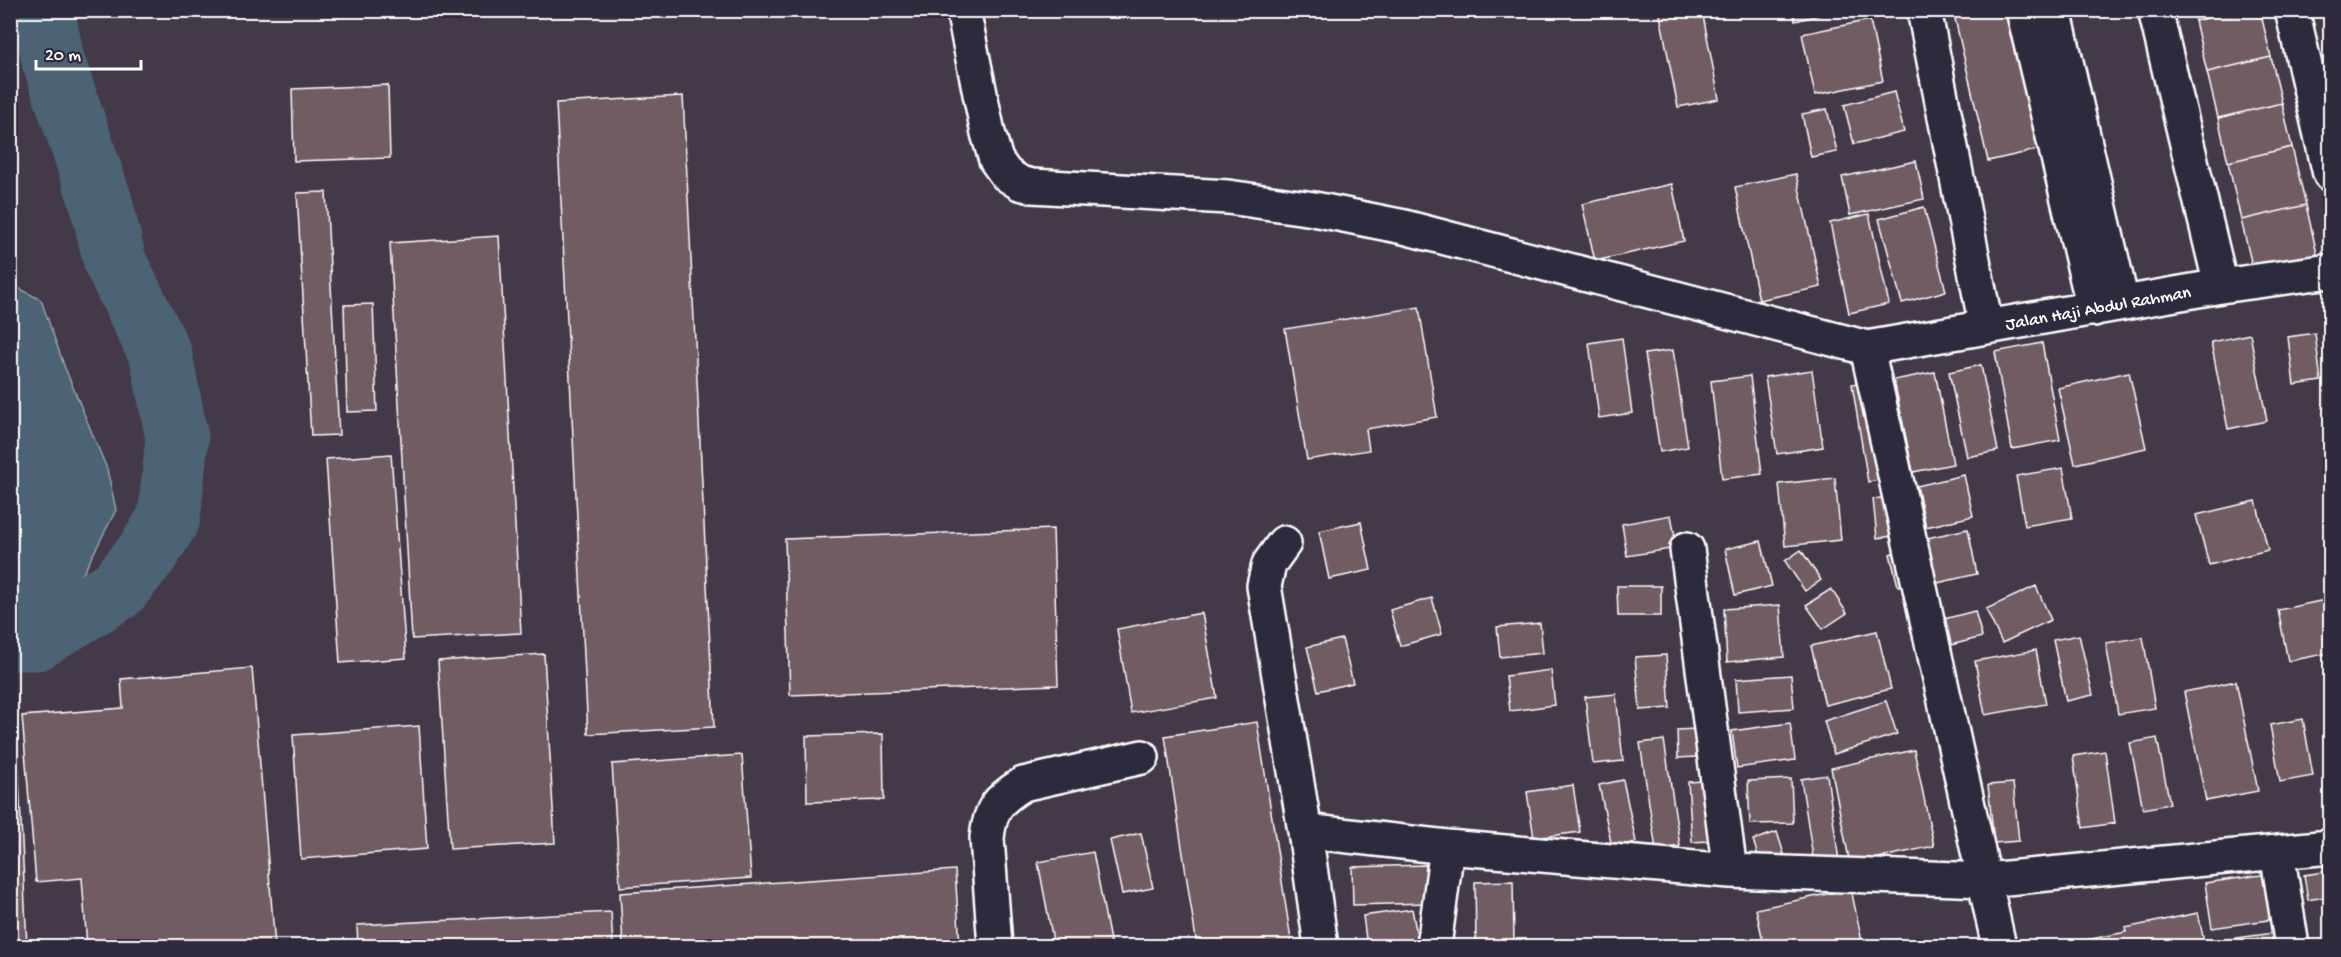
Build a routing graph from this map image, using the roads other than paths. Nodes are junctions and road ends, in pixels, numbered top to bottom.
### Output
1 (963, 10) edge
2 (1924, 10) edge
3 (2023, 10) edge
4 (2054, 10) edge
5 (2155, 10) edge
6 (2292, 10) edge
7 (2331, 174) edge
8 (2331, 271) edge
9 (2221, 286) junction
10 (2108, 306) junction
11 (1986, 326) junction
12 (1867, 348) junction
13 (1284, 543) dead end
14 (1687, 549) dead end
15 (1142, 757) dead end
16 (1305, 831) junction
17 (1447, 847) junction
18 (2331, 847) edge
19 (2277, 852) junction
20 (1730, 871) junction
21 (1986, 880) junction
22 (995, 946) edge
23 (1321, 946) edge
24 (1434, 946) edge
25 (1999, 946) edge
26 (2292, 946) edge

1 - 12 street
2 - 11 street
3 - 10 street
4 - 10 street
5 - 9 street
6 - 7 street
8 - 9 street, Jalan Haji Abdul Rahman
9 - 10 street, Jalan Haji Abdul Rahman
10 - 11 street, Jalan Haji Abdul Rahman
11 - 12 street, Jalan Haji Abdul Rahman
12 - 21 street
13 - 16 street
14 - 20 street
15 - 22 street
16 - 17 street
16 - 23 street
17 - 20 street
17 - 24 street
18 - 19 street
19 - 21 street
19 - 26 street
20 - 21 street
21 - 25 street

